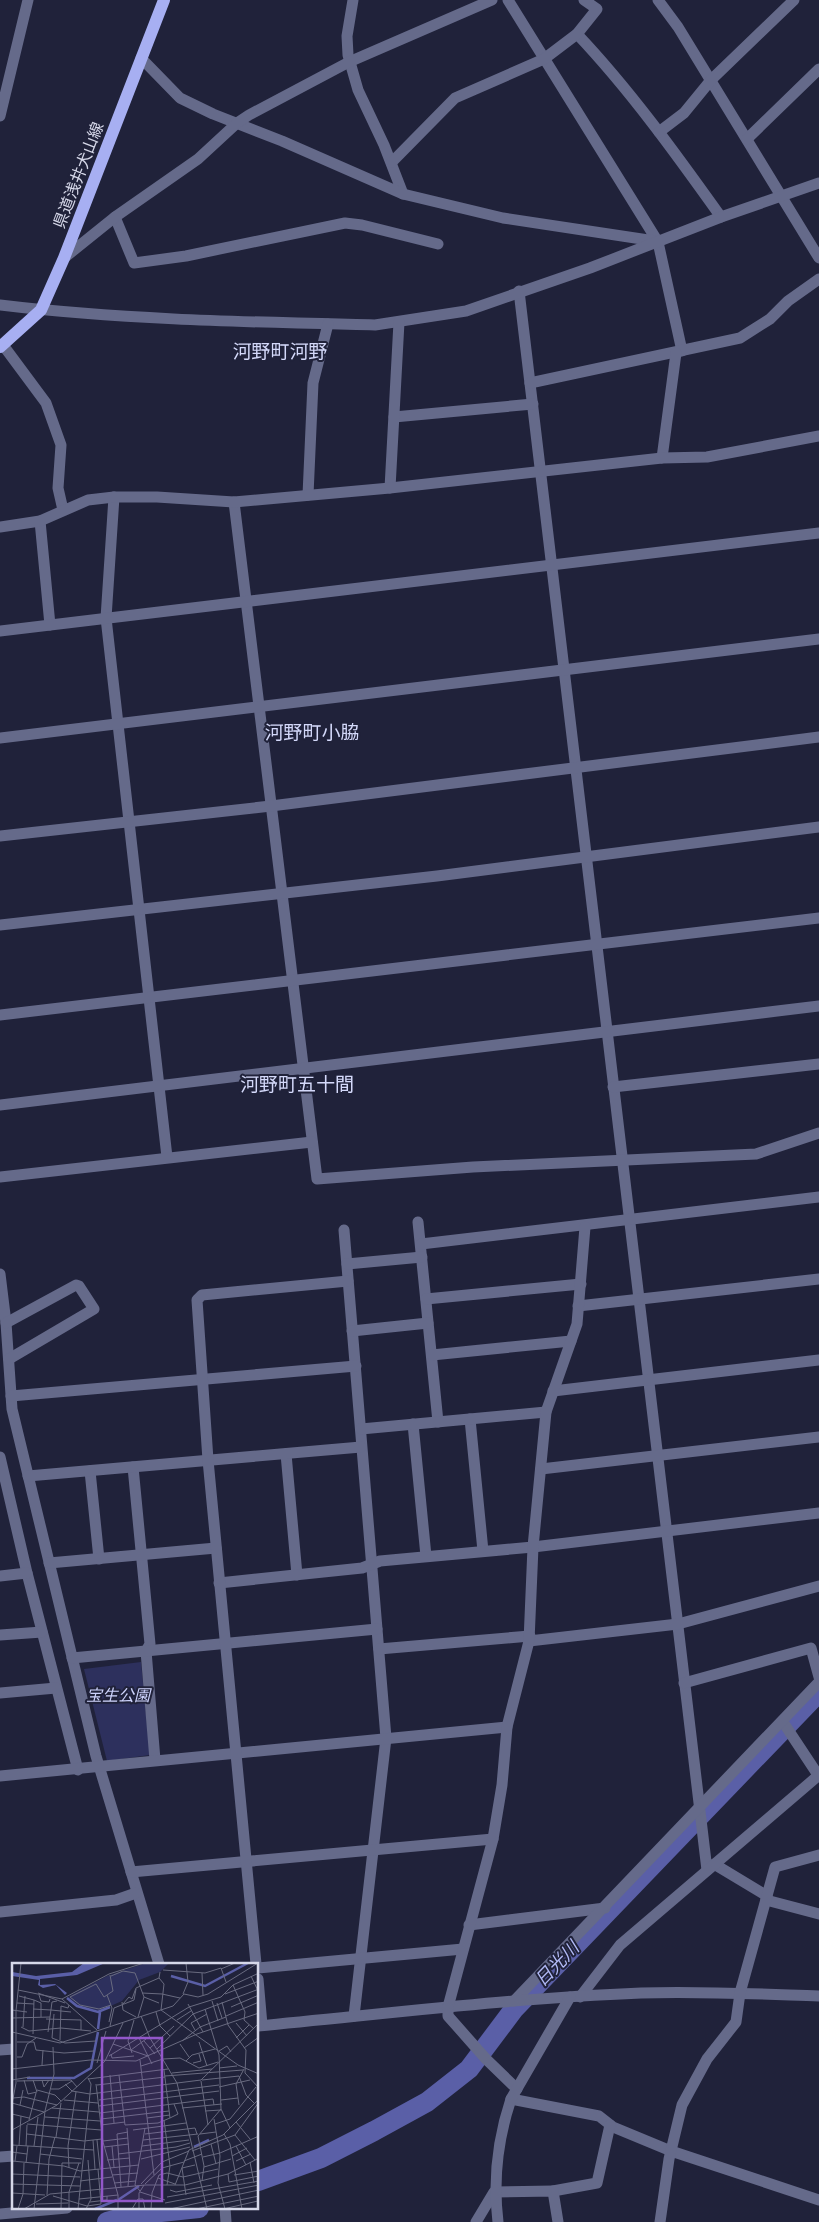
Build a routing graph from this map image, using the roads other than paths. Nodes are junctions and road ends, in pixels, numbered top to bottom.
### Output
1 (28, 0) edge
2 (164, 0) edge
3 (353, 0) edge
4 (492, 0) edge
5 (508, 0) edge
6 (584, 0) edge
7 (658, 0) edge
8 (794, 0) edge
9 (576, 34) junction
10 (141, 58) junction
11 (544, 59) junction
12 (349, 62) junction
13 (819, 69) edge
14 (711, 80) junction
15 (0, 116) edge
16 (237, 123) junction
17 (659, 132) junction
18 (747, 140) junction
19 (392, 162) junction
20 (819, 182) edge
21 (403, 194) junction
22 (781, 195) junction
23 (116, 217) junction
24 (720, 217) junction
25 (658, 242) junction
26 (438, 244) dead end
27 (64, 258) junction
28 (819, 258) edge
29 (819, 280) edge
30 (519, 291) junction
31 (0, 305) edge
32 (41, 310) junction
33 (399, 322) junction
34 (328, 324) junction
35 (1, 346) edge
36 (679, 352) junction
37 (530, 382) junction
38 (533, 404) junction
39 (394, 417) junction
40 (819, 436) edge
41 (662, 458) junction
42 (541, 471) junction
43 (390, 488) junction
44 (308, 495) junction
45 (114, 497) junction
46 (234, 502) junction
47 (63, 510) junction
48 (40, 521) junction
49 (0, 527) edge
50 (819, 533) edge
51 (552, 565) junction
52 (246, 602) junction
53 (106, 618) junction
54 (50, 625) junction
55 (0, 631) edge
56 (819, 639) edge
57 (564, 670) junction
58 (259, 706) junction
59 (119, 723) junction
60 (819, 737) edge
61 (0, 738) edge
62 (576, 767) junction
63 (271, 806) junction
64 (129, 823) junction
65 (819, 827) edge
66 (0, 836) edge
67 (586, 856) junction
68 (282, 892) junction
69 (138, 910) junction
70 (819, 918) edge
71 (0, 925) edge
72 (597, 945) junction
73 (293, 982) junction
74 (148, 997) junction
75 (819, 1006) edge
76 (0, 1015) edge
77 (607, 1032) junction
78 (819, 1064) edge
79 (303, 1068) junction
80 (158, 1086) junction
81 (613, 1087) junction
82 (0, 1105) edge
83 (819, 1133) edge
84 (312, 1142) junction
85 (167, 1157) junction
86 (622, 1159) junction
87 (0, 1177) edge
88 (819, 1197) edge
89 (629, 1221) junction
90 (418, 1222) dead end
91 (585, 1227) junction
92 (344, 1230) dead end
93 (421, 1244) junction
94 (422, 1257) junction
95 (346, 1264) junction
96 (0, 1274) edge
97 (819, 1279) edge
98 (348, 1281) junction
99 (581, 1284) junction
100 (426, 1299) junction
101 (639, 1300) junction
102 (578, 1306) junction
103 (6, 1323) junction
104 (428, 1323) junction
105 (352, 1331) junction
106 (571, 1341) junction
107 (432, 1355) junction
108 (9, 1359) junction
109 (819, 1360) edge
110 (356, 1366) junction
111 (5, 1378) edge
112 (203, 1379) junction
113 (650, 1380) junction
114 (553, 1391) junction
115 (11, 1396) junction
116 (546, 1412) junction
117 (470, 1419) junction
118 (438, 1422) junction
119 (413, 1424) junction
120 (361, 1429) junction
121 (819, 1437) edge
122 (361, 1447) junction
123 (286, 1454) junction
124 (658, 1456) junction
125 (0, 1457) edge
126 (208, 1460) junction
127 (134, 1467) junction
128 (541, 1469) junction
129 (90, 1471) junction
130 (28, 1476) junction
131 (819, 1513) edge
132 (668, 1532) junction
133 (533, 1547) junction
134 (216, 1548) junction
135 (483, 1551) junction
136 (142, 1554) junction
137 (426, 1556) junction
138 (99, 1559) junction
139 (49, 1563) junction
140 (370, 1565) junction
141 (27, 1573) junction
142 (297, 1575) junction
143 (0, 1576) edge
144 (219, 1583) junction
145 (819, 1586) edge
146 (678, 1624) junction
147 (377, 1629) junction
148 (42, 1632) junction
149 (0, 1635) edge
150 (530, 1639) junction
151 (225, 1643) junction
152 (379, 1650) junction
153 (146, 1651) junction
154 (72, 1658) junction
155 (819, 1677) edge
156 (819, 1682) edge
157 (684, 1683) junction
158 (56, 1688) junction
159 (0, 1693) edge
160 (785, 1725) junction
161 (507, 1727) junction
162 (386, 1738) junction
163 (235, 1752) junction
164 (156, 1760) junction
165 (99, 1765) junction
166 (78, 1770) junction
167 (819, 1775) edge
168 (0, 1776) edge
169 (699, 1815) junction
170 (493, 1839) junction
171 (374, 1850) junction
172 (819, 1855) edge
173 (246, 1861) junction
174 (710, 1867) junction
175 (131, 1872) junction
176 (136, 1893) junction
177 (767, 1898) junction
178 (605, 1908) junction
179 (0, 1912) edge
180 (819, 1914) edge
181 (469, 1925) junction
182 (463, 1949) junction
183 (361, 1959) junction
184 (159, 1963) edge
185 (256, 1963) edge
186 (259, 1968) edge
187 (740, 1993) junction
188 (819, 1996) edge
189 (575, 1997) junction
190 (520, 2001) junction
191 (259, 2002) edge
192 (448, 2007) junction
193 (354, 2016) junction
194 (260, 2026) edge
195 (514, 2094) junction
196 (610, 2125) junction
197 (671, 2151) junction
198 (553, 2191) junction
199 (494, 2192) junction
200 (819, 2200) edge
201 (44, 2210) edge
202 (0, 2214) edge
203 (476, 2222) edge
204 (498, 2222) edge
205 (558, 2222) edge
206 (660, 2222) edge

1 - 15 street
2 - 10 main road, 県道浅井犬山線
3 - 12 street
4 - 12 street
5 - 11 street
6 - 9 street
7 - 14 street
8 - 14 street
9 - 11 street
9 - 17 street
10 - 16 street
10 - 27 main road, 県道浅井犬山線
11 - 19 street
11 - 25 street
12 - 16 street
12 - 19 street
13 - 18 street
14 - 17 street
14 - 18 street
16 - 21 street
16 - 23 street
17 - 24 street
18 - 22 street
19 - 21 street
20 - 22 street
21 - 25 street
22 - 24 street
22 - 28 street
23 - 26 street
23 - 27 street
24 - 25 street
25 - 30 street
25 - 36 street
27 - 32 main road, 県道浅井犬山線
29 - 36 street
30 - 33 street
30 - 37 street
31 - 32 street
32 - 34 street
32 - 35 main road, 県道浅井犬山線
33 - 34 street
33 - 39 street
34 - 44 street
35 - 47 street
36 - 37 street
36 - 41 street
37 - 38 street
38 - 39 street
38 - 42 street
39 - 43 street
40 - 41 street
41 - 42 street
42 - 43 street
42 - 51 street
43 - 44 street
44 - 46 street
45 - 46 street
45 - 47 street
45 - 53 street
46 - 52 street
47 - 48 street
48 - 49 street
48 - 54 street
50 - 51 street
51 - 52 street
51 - 57 street
52 - 53 street
52 - 58 street
53 - 54 street
53 - 59 street
54 - 55 street
56 - 57 street
57 - 58 street
57 - 62 street
58 - 59 street
58 - 63 street
59 - 61 street
59 - 64 street
60 - 62 street
62 - 63 street
62 - 67 street
63 - 64 street
63 - 68 street
64 - 66 street
64 - 69 street
65 - 67 street
67 - 68 street
67 - 72 street
68 - 69 street
68 - 73 street
69 - 71 street
69 - 74 street
70 - 72 street
72 - 73 street
72 - 77 street
73 - 74 street
73 - 79 street
74 - 76 street
74 - 80 street
75 - 77 street
77 - 79 street
77 - 81 street
78 - 81 street
79 - 80 street
79 - 84 street
80 - 82 street
80 - 85 street
81 - 86 street
83 - 86 street
84 - 85 street
84 - 86 street
85 - 87 street
86 - 89 street
88 - 89 street
89 - 91 street
89 - 101 street
90 - 93 street
91 - 93 street
91 - 99 street
92 - 95 street
93 - 94 street
94 - 95 street
94 - 100 street
95 - 98 street
96 - 103 street
97 - 101 street
98 - 105 street
98 - 112 street
99 - 100 street
99 - 102 street
100 - 104 street
101 - 102 street
101 - 113 street
102 - 106 street
103 - 108 street
103 - 108 street
104 - 105 street
104 - 107 street
105 - 110 street
106 - 107 street
106 - 114 street
107 - 118 street
108 - 111 street
109 - 113 street
110 - 112 street
110 - 120 street
111 - 115 street
112 - 115 street
112 - 126 street
113 - 114 street
113 - 124 street
114 - 116 street
115 - 130 street
116 - 117 street
116 - 128 street
117 - 118 street
117 - 135 street
118 - 119 street
119 - 120 street
119 - 137 street
120 - 122 street
121 - 124 street
122 - 123 street
122 - 140 street
123 - 126 street
123 - 142 street
124 - 128 street
124 - 132 street
125 - 141 street
126 - 127 street
126 - 134 street
127 - 129 street
127 - 136 street
128 - 133 street
129 - 130 street
129 - 138 street
130 - 139 street
131 - 132 street
132 - 133 street
132 - 146 street
133 - 135 street
133 - 150 street
134 - 136 street
134 - 144 street
135 - 137 street
136 - 138 street
136 - 153 street
137 - 140 street
138 - 139 street
139 - 154 street
140 - 142 street
140 - 147 street
141 - 143 street
141 - 148 street
142 - 144 street
144 - 151 street
145 - 146 street
146 - 150 street
146 - 157 street
147 - 151 street
147 - 152 street
148 - 149 street
148 - 158 street
150 - 152 street
150 - 161 street
151 - 153 street
151 - 163 street
152 - 162 street
153 - 154 street
153 - 164 street
154 - 165 street
155 - 157 street
156 - 160 street
157 - 169 street
158 - 159 street
158 - 166 street
160 - 167 street
160 - 169 street
161 - 162 street
161 - 170 street
162 - 163 street
162 - 171 street
163 - 164 street
163 - 173 street
164 - 165 street
165 - 166 street
165 - 175 street
166 - 168 street
167 - 174 street
169 - 174 street
169 - 178 street
170 - 171 street
170 - 181 street
171 - 173 street
171 - 183 street
172 - 177 street
173 - 175 street
173 - 185 street
174 - 177 street
174 - 189 street
175 - 176 street
176 - 179 street
176 - 184 street
177 - 180 street
177 - 187 street
178 - 181 street
178 - 190 street
181 - 182 street
182 - 183 street
182 - 192 street
183 - 186 street
183 - 193 street
187 - 188 street
187 - 189 street
187 - 197 street
189 - 190 street
189 - 195 street
190 - 192 street
191 - 194 street
192 - 193 street
192 - 195 street
193 - 194 street
195 - 196 street
195 - 199 street
196 - 197 street
196 - 198 street
197 - 200 street
197 - 206 street
198 - 199 street
198 - 205 street
199 - 203 street
199 - 204 street
201 - 202 street

